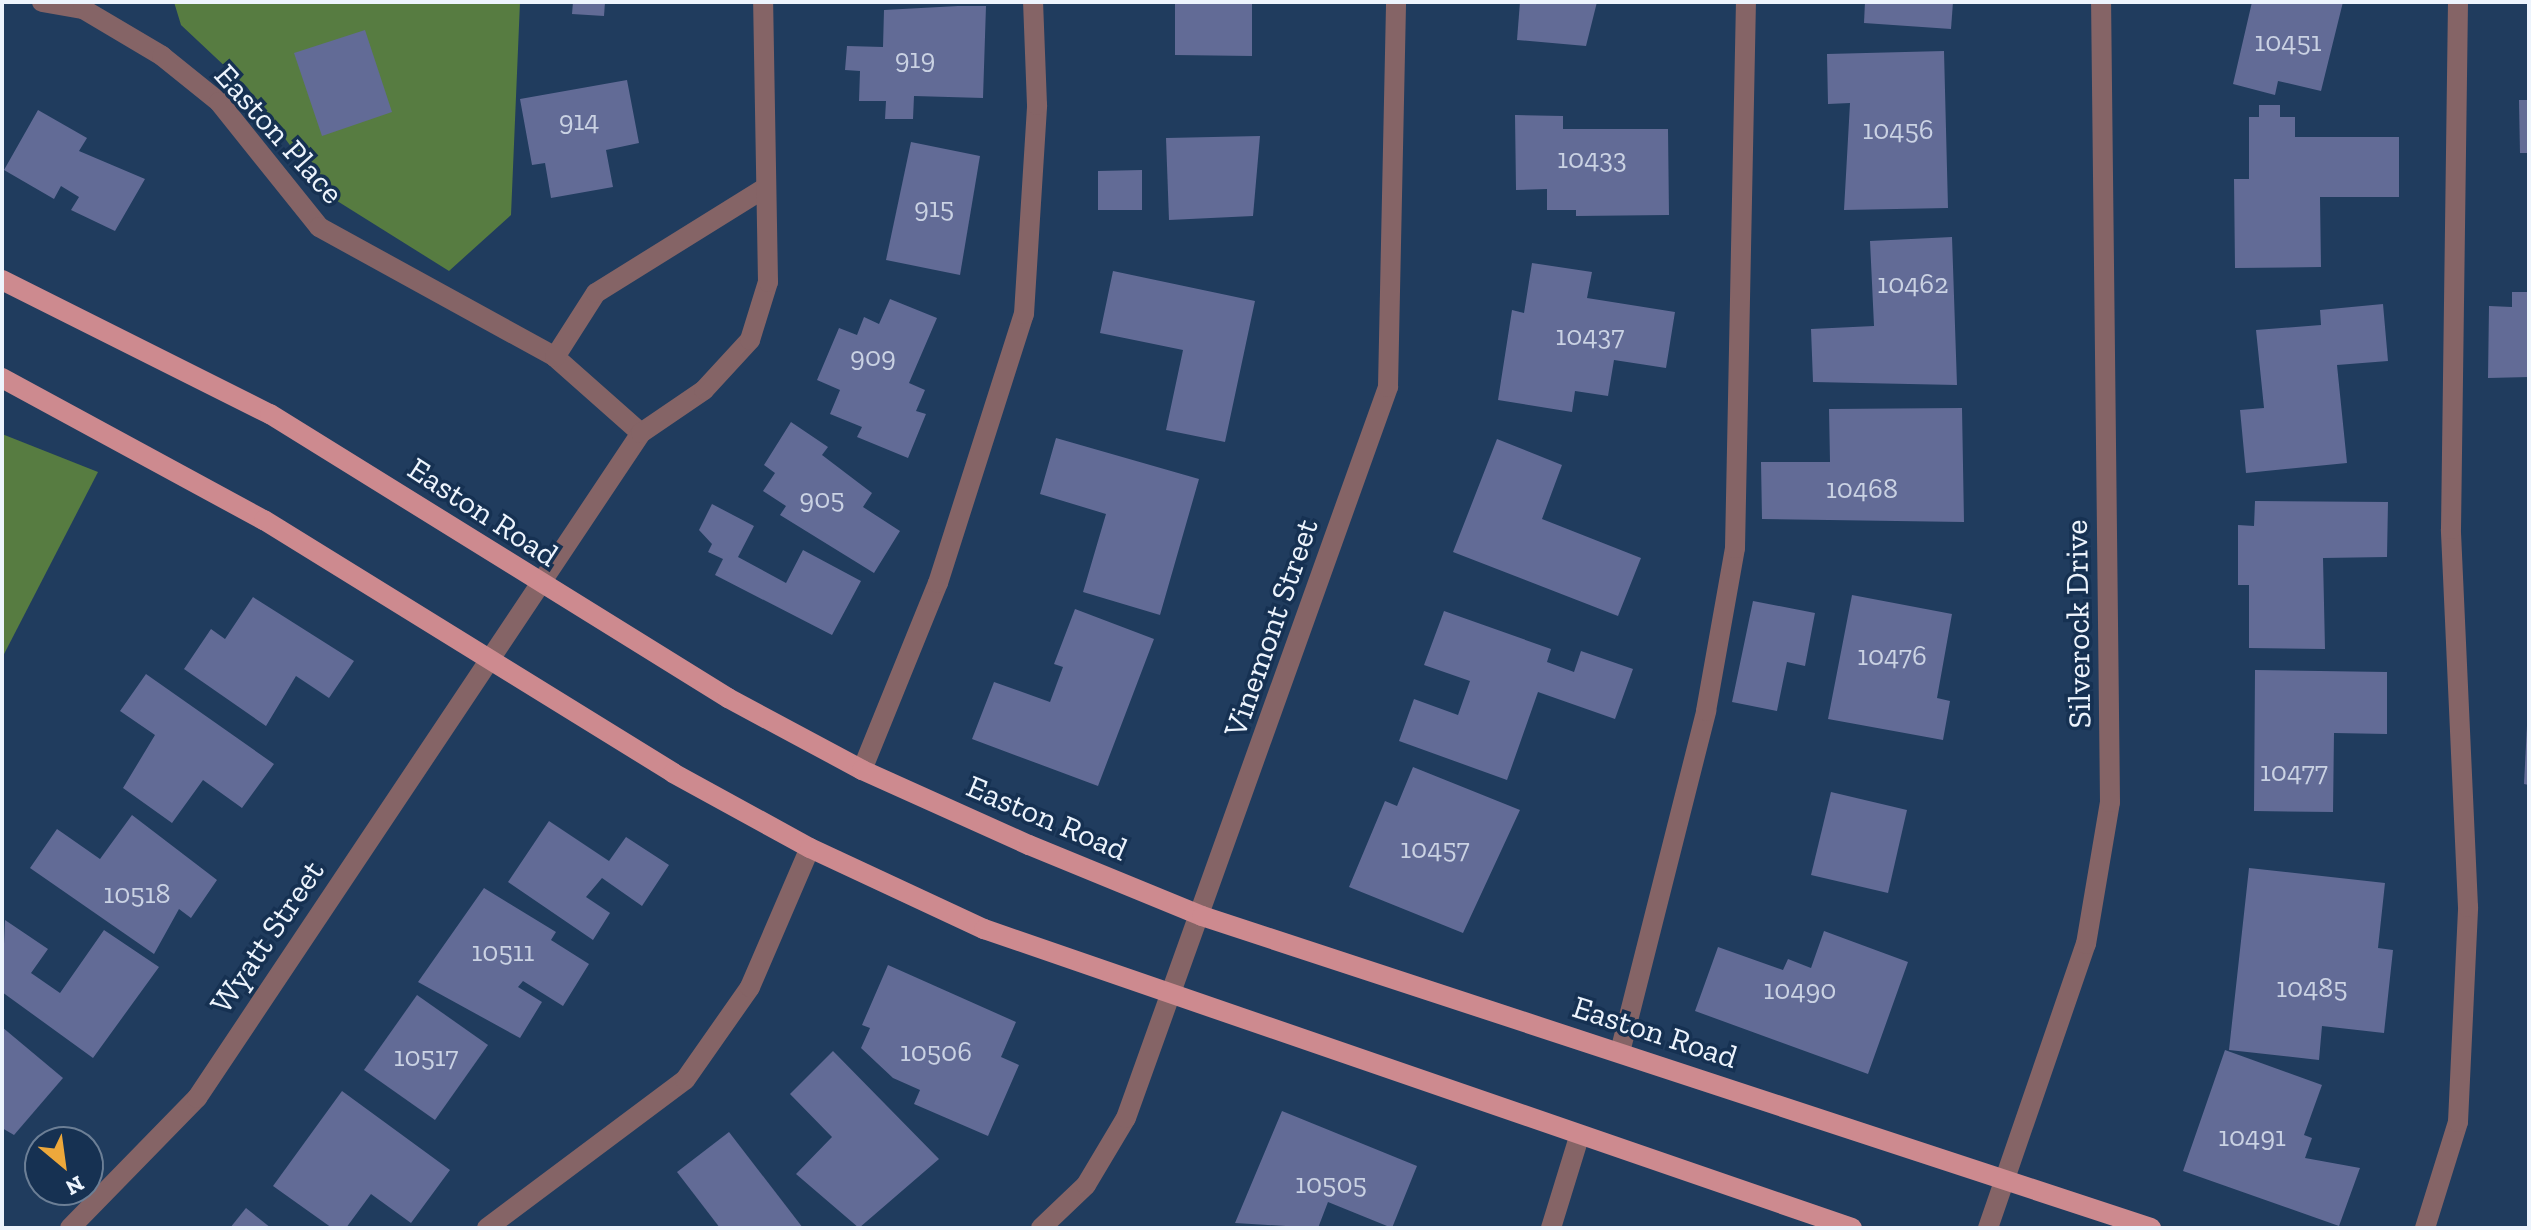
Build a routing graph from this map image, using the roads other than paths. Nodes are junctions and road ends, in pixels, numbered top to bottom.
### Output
1 (42, 2) edge
2 (763, 2) edge
3 (1033, 2) edge
4 (1396, 2) edge
5 (1746, 2) edge
6 (2101, 2) edge
7 (2458, 2) edge
8 (763, 189) junction
9 (2, 280) edge
10 (555, 357) junction
11 (2, 378) edge
12 (641, 433) junction
13 (542, 586) junction
14 (488, 659) junction
15 (862, 770) junction
16 (810, 848) junction
17 (1202, 916) junction
18 (1168, 996) junction
19 (1620, 1052) junction
20 (1579, 1137) junction
21 (2006, 1179) junction
22 (70, 1228) edge
23 (487, 1228) edge
24 (1041, 1228) edge
25 (1551, 1228) edge
26 (1852, 1228) edge
27 (1988, 1228) edge
28 (2151, 1228) edge
29 (2425, 1228) edge

1 - 10 street, Easton Place
2 - 8 street
3 - 15 street
4 - 17 street, Vinemont Street
5 - 19 street
6 - 21 street, Silverock Drive
7 - 29 street
8 - 10 street
8 - 12 street
9 - 13 main road, Easton Road
10 - 12 street, Easton Place
11 - 14 main road
12 - 13 street
13 - 14 street
13 - 15 main road, Easton Road
14 - 16 main road
14 - 22 street, Wyatt Street
15 - 17 main road, Easton Road
16 - 18 main road
16 - 23 street
17 - 18 street, Vinemont Street
17 - 19 main road, Easton Road
18 - 20 main road
18 - 24 street, Vinemont Street
19 - 21 main road, Easton Road
20 - 25 street
20 - 26 main road
21 - 27 street, Silverock Drive
21 - 28 main road, Easton Road

